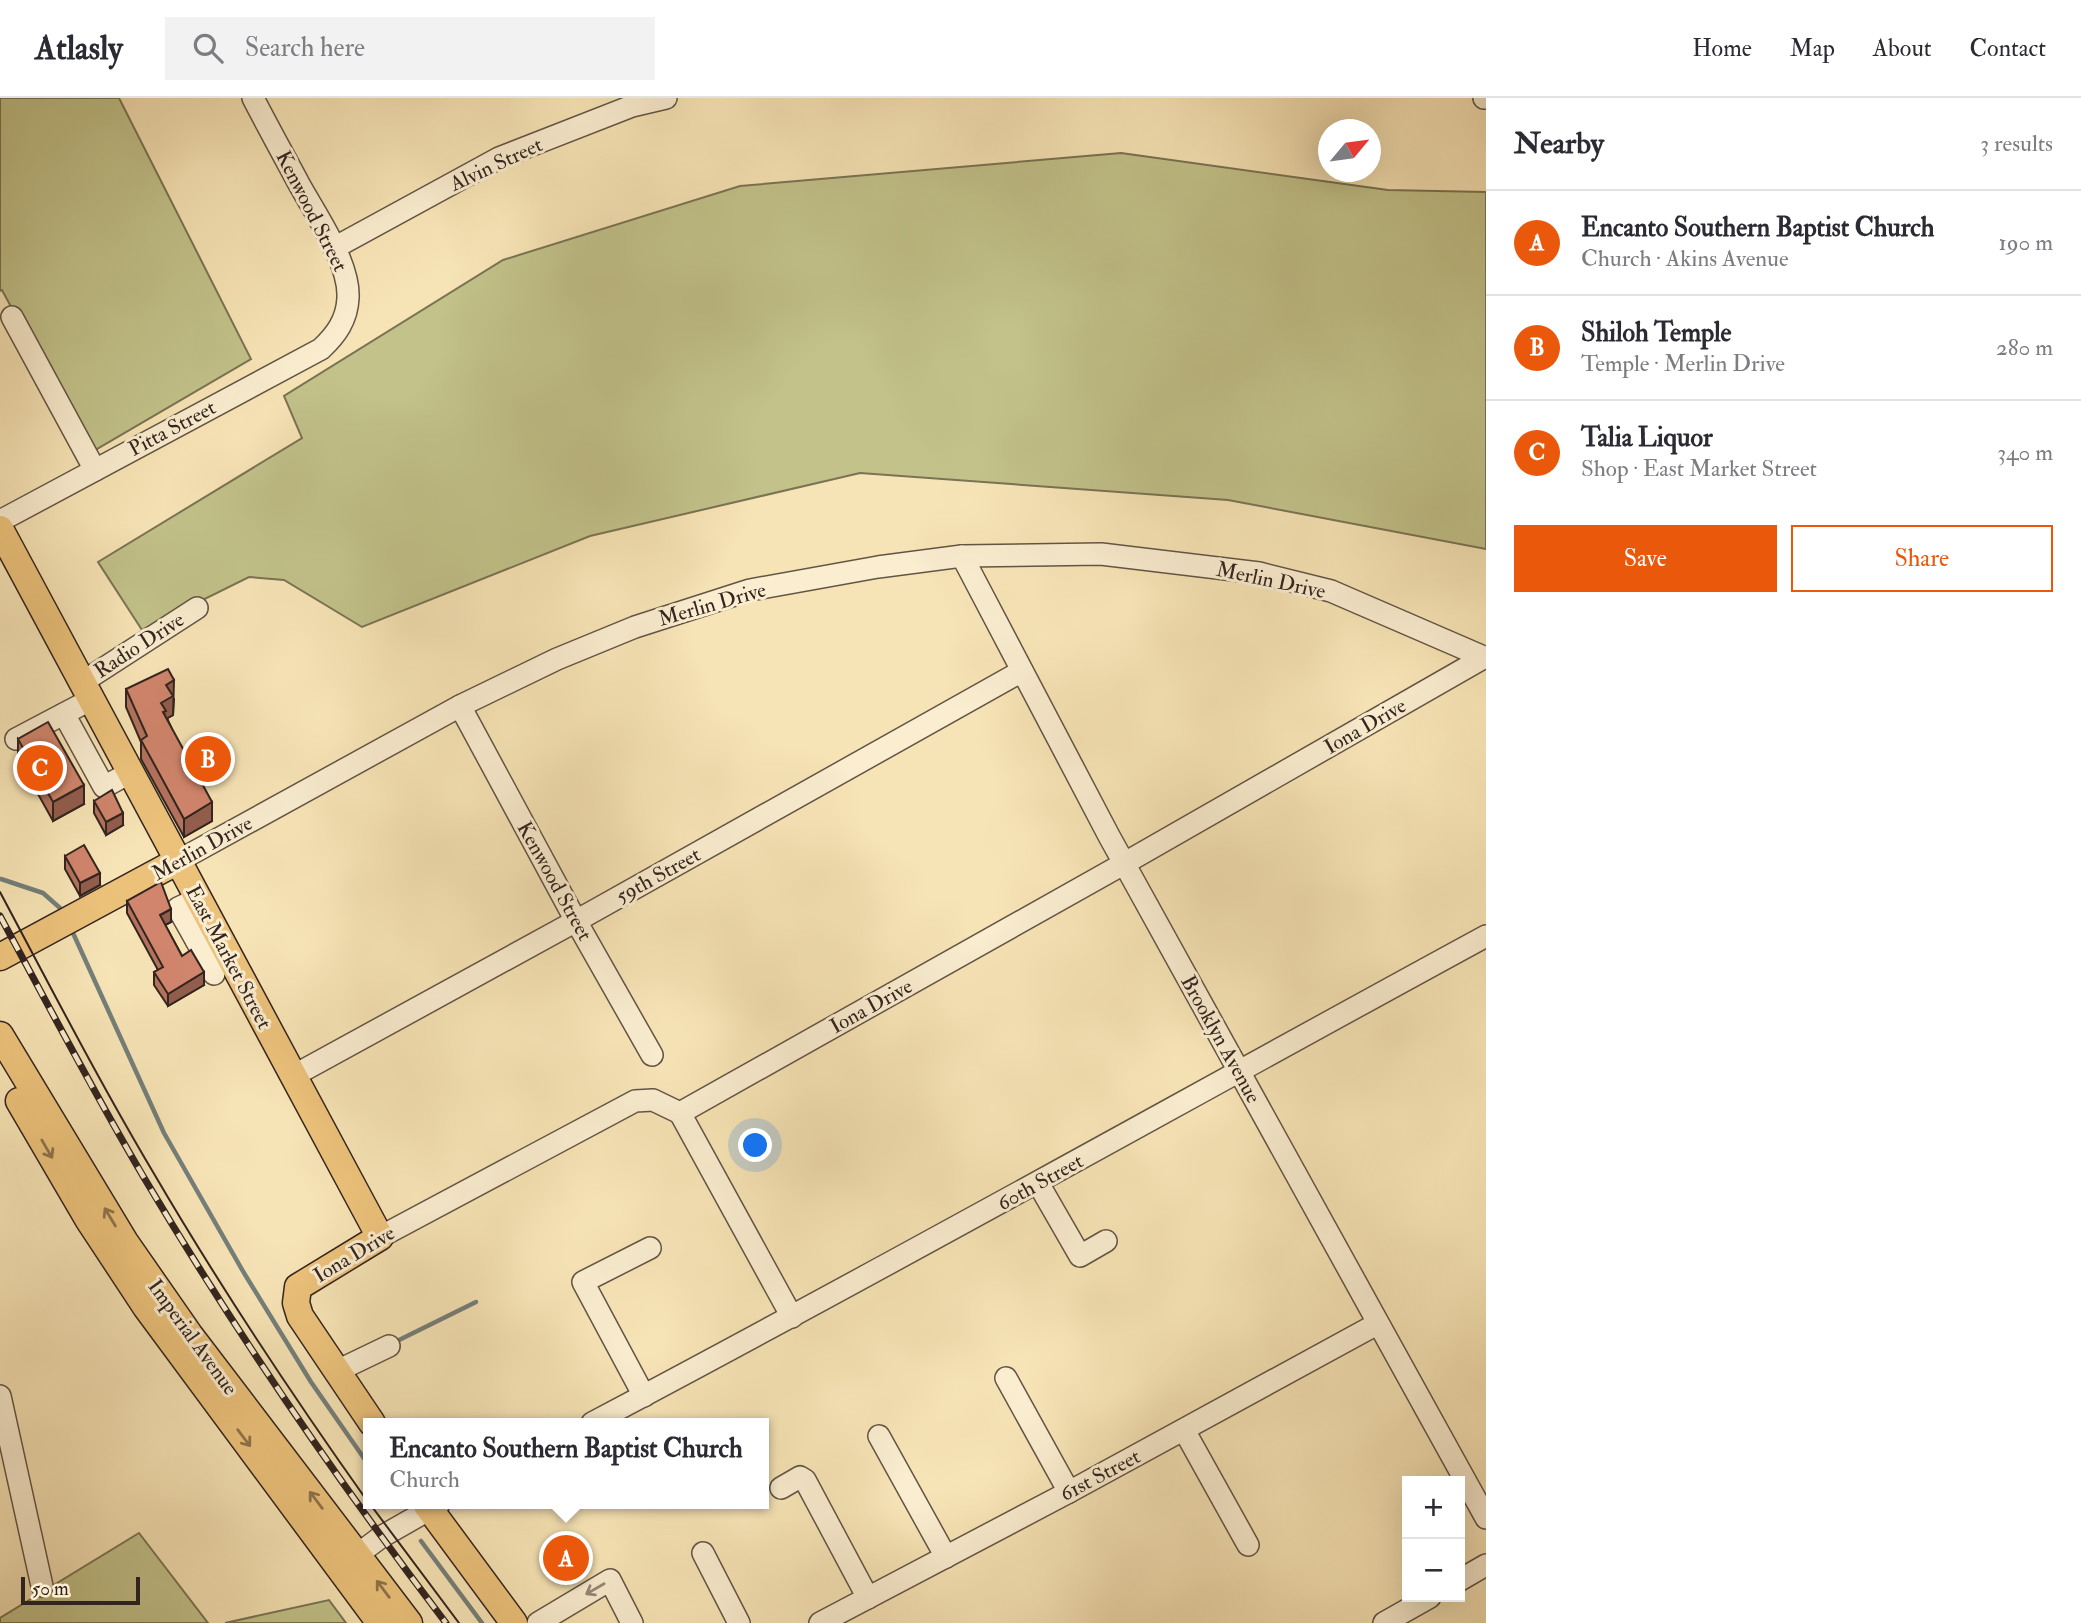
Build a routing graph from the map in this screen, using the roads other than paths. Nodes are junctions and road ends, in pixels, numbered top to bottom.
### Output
1 (253, 98) edge
2 (666, 98) edge
3 (334, 248) junction
4 (12, 317) dead end
5 (340, 328) joint
6 (95, 470) junction
7 (0, 521) edge
8 (0, 529) edge
9 (962, 556) junction
10 (197, 608) dead end
11 (1485, 657) edge
12 (1022, 671) junction
13 (86, 692) junction
14 (460, 706) junction
15 (64, 714) junction
16 (16, 739) edge
17 (129, 773) junction
18 (178, 862) junction
19 (1125, 863) junction
20 (576, 921) junction
21 (205, 935) junction
22 (1486, 936) edge
23 (0, 957) edge
24 (214, 974) dead end
25 (1, 1038) edge
26 (652, 1055) dead end
27 (0, 1069) edge
28 (1238, 1070) junction
29 (293, 1076) junction
30 (680, 1113) junction
31 (1038, 1183) junction
32 (380, 1237) junction
33 (1106, 1241) dead end
34 (650, 1248) dead end
35 (792, 1317) junction
36 (1377, 1324) junction
37 (389, 1346) dead end
38 (337, 1371) junction
39 (1006, 1378) dead end
40 (0, 1396) edge
41 (644, 1396) junction
42 (369, 1418) edge
43 (602, 1418) edge
44 (1184, 1430) junction
45 (879, 1436) dead end
46 (781, 1488) dead end
47 (1069, 1492) junction
48 (425, 1509) edge
49 (434, 1509) edge
50 (1486, 1518) edge
51 (1248, 1545) dead end
52 (703, 1553) dead end
53 (946, 1557) junction
54 (349, 1561) junction
55 (1486, 1565) edge
56 (1465, 1577) edge
57 (42, 1586) dead end
58 (868, 1598) junction
59 (1421, 1602) edge
60 (380, 1623) edge
61 (409, 1623) edge
62 (513, 1623) edge
63 (538, 1623) edge
64 (632, 1623) edge
65 (739, 1623) edge
66 (820, 1623) edge
67 (1384, 1623) edge

1 - 3 street, Kenwood Street
2 - 3 street, Alvin Street
3 - 5 street, Kenwood Street
4 - 6 street
5 - 6 street, Pitta Street
6 - 7 street, Pitta Street
8 - 13 main road, East Market Street
9 - 11 street, Merlin Drive
9 - 12 street, Brooklyn Avenue
9 - 14 street, Merlin Drive
10 - 13 street, Radio Drive
11 - 19 street, Iona Drive
12 - 19 street, Brooklyn Avenue
12 - 20 street, 59th Street
13 - 15 street, Radio Drive
13 - 17 main road, East Market Street
14 - 18 street, Merlin Drive
14 - 20 street, Kenwood Street
15 - 16 street, Radio Drive
15 - 17 street
17 - 18 main road, East Market Street
18 - 21 main road, East Market Street
18 - 23 main road, Merlin Drive
19 - 28 street, Brooklyn Avenue
19 - 30 street, Iona Drive
20 - 26 street, Kenwood Street
20 - 29 street, 59th Street
21 - 24 street
21 - 29 main road, East Market Street
22 - 28 street, 60th Street
54 -> 25 main road, Imperial Avenue
27 -> 54 main road, Imperial Avenue
28 - 31 street, 60th Street
28 - 36 street, Brooklyn Avenue
29 - 32 main road, East Market Street
30 - 32 street, Iona Drive
30 - 35 street
31 - 33 street
31 - 35 street, 60th Street
32 - 38 main road, Iona Drive
34 - 41 street
35 - 41 street, 60th Street
36 - 44 street, 61st Street
36 - 50 street, Brooklyn Avenue
37 - 38 street
38 - 42 main road
39 - 47 street
40 - 57 street
41 - 43 street, 60th Street
44 - 47 street, 61st Street
44 - 51 street
45 - 53 street
46 - 58 street
47 - 53 street, 61st Street
48 - 54 street
49 - 62 main road
52 - 65 street
53 - 58 street, 61st Street
54 - 60 main road, Imperial Avenue
61 -> 54 main road, Imperial Avenue
55 - 56 street
58 - 66 street, 61st Street
59 - 67 street
64 -> 63 street

